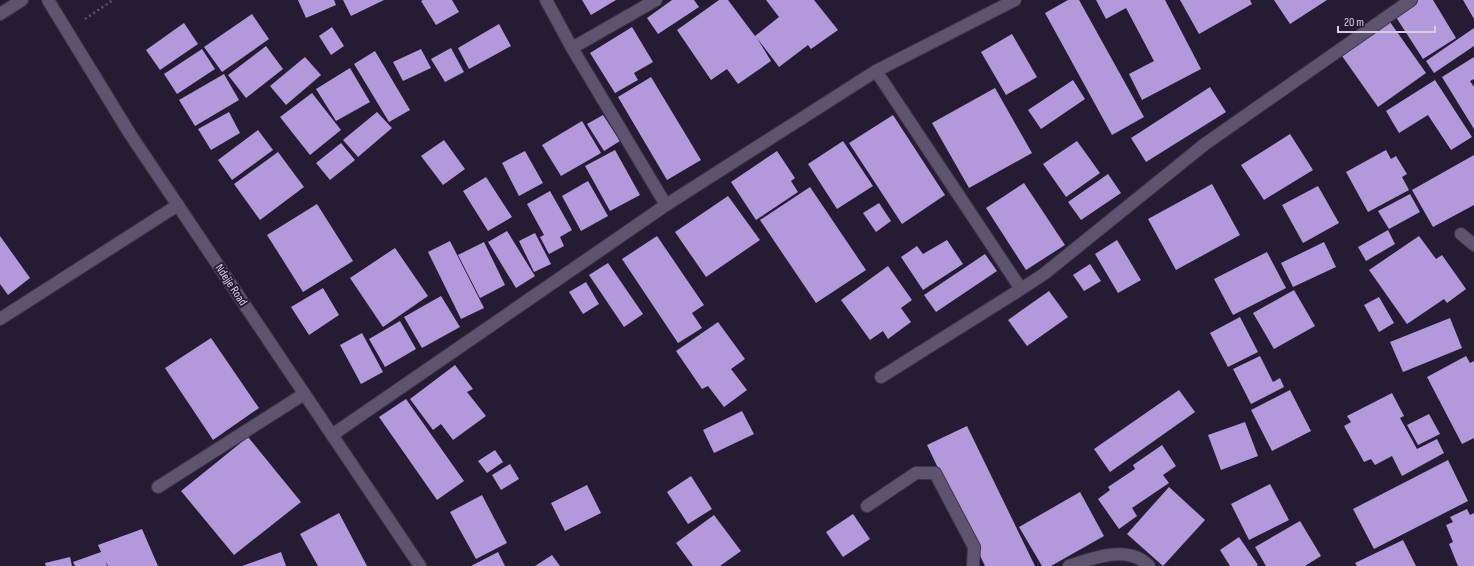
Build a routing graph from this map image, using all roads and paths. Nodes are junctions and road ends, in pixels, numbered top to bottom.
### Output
1 (22, 0) edge
2 (48, 0) edge
3 (113, 0) edge
4 (546, 0) edge
5 (656, 0) edge
6 (1015, 0) edge
7 (1411, 0) edge
8 (0, 14) edge
9 (67, 32) junction
10 (572, 48) junction
11 (876, 71) junction
12 (178, 205) junction
13 (666, 205) junction
14 (1461, 234) dead end
15 (1474, 245) edge
16 (1021, 289) junction
17 (0, 319) edge
18 (881, 377) dead end
19 (304, 394) junction
20 (332, 435) junction
21 (158, 487) dead end
22 (867, 506) dead end
23 (420, 566) edge
24 (973, 566) edge
25 (1069, 566) edge
26 (1150, 566) edge

1 - 8 street
2 - 9 street, Ndejje Road
3 - 9 path
4 - 10 street
5 - 10 street
6 - 11 street
7 - 16 street
9 - 12 street, Ndejje Road
10 - 13 street
11 - 13 street
11 - 16 street
12 - 17 street
12 - 19 street, Ndejje Road
13 - 20 street
14 - 15 street
16 - 18 street
19 - 20 street, Ndejje Road
19 - 21 street
20 - 23 street, Ndejje Road
22 - 24 street
25 - 26 street

